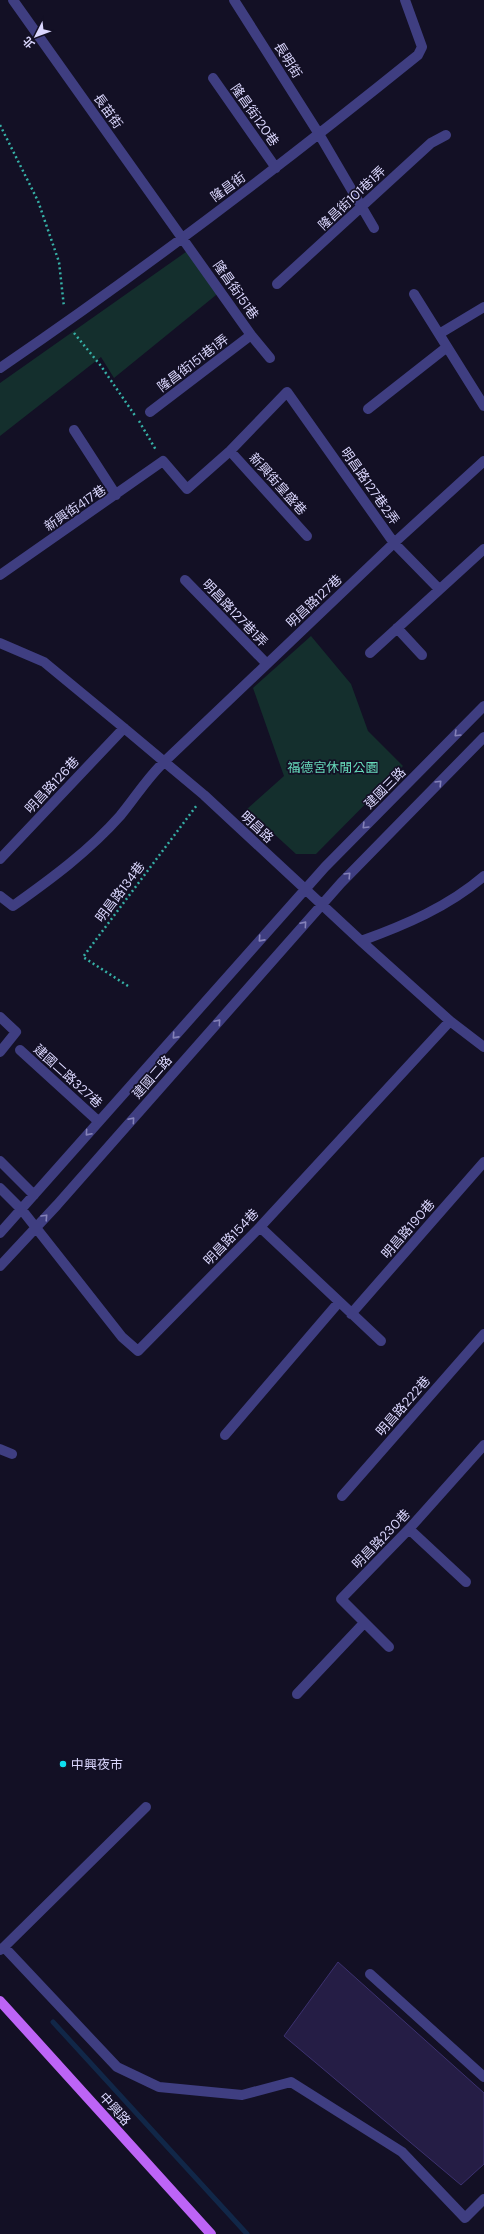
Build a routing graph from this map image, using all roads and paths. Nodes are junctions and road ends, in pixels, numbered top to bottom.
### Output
1 (12, 0) edge
2 (234, 0) edge
3 (405, 0) edge
4 (213, 78) dead end
5 (0, 125) edge
6 (320, 134) junction
7 (446, 135) dead end
8 (276, 168) junction
9 (362, 206) junction
10 (374, 228) dead end
11 (182, 236) junction
12 (278, 284) dead end
13 (414, 294) dead end
14 (484, 307) edge
15 (65, 324) junction
16 (251, 334) junction
17 (439, 334) junction
18 (447, 347) junction
19 (270, 358) dead end
20 (0, 368) edge
21 (287, 392) joint
22 (484, 406) edge
23 (368, 409) dead end
24 (150, 412) dead end
25 (74, 430) dead end
26 (230, 451) junction
27 (163, 461) junction
28 (484, 461) edge
29 (116, 495) junction
30 (307, 536) dead end
31 (394, 543) junction
32 (484, 549) edge
33 (0, 575) edge
34 (185, 580) dead end
35 (439, 589) junction
36 (397, 628) junction
37 (0, 643) edge
38 (370, 653) dead end
39 (422, 655) dead end
40 (266, 663) junction
41 (484, 706) edge
42 (124, 728) junction
43 (484, 737) edge
44 (164, 762) junction
45 (204, 796) junction
46 (0, 859) edge
47 (484, 876) edge
48 (306, 888) junction
49 (0, 896) edge
50 (322, 904) junction
51 (361, 941) junction
52 (128, 986) dead end
53 (0, 1017) edge
54 (450, 1021) junction
55 (484, 1047) edge
56 (20, 1050) dead end
57 (0, 1052) edge
58 (98, 1121) junction
59 (0, 1161) edge
60 (484, 1162) edge
61 (0, 1188) edge
62 (34, 1195) junction
63 (22, 1210) junction
64 (260, 1227) junction
65 (35, 1228) junction
66 (0, 1232) edge
67 (0, 1266) edge
68 (338, 1302) junction
69 (351, 1314) junction
70 (484, 1334) edge
71 (381, 1341) dead end
72 (225, 1435) dead end
73 (484, 1445) edge
74 (0, 1449) edge
75 (12, 1454) dead end
76 (342, 1496) dead end
77 (409, 1529) junction
78 (466, 1582) dead end
79 (364, 1623) junction
80 (389, 1648) dead end
81 (297, 1694) dead end
82 (146, 1807) dead end
83 (2, 1949) edge
84 (370, 1974) dead end
85 (0, 2001) edge
86 (484, 2077) edge
87 (484, 2199) edge
88 (211, 2234) edge

1 - 11 street, 長苗街
2 - 6 street, 長明街
3 - 6 street, 隆昌街
4 - 8 street, 隆昌街120巷
5 - 15 path
6 - 8 street, 隆昌街
6 - 9 street, 長明街
7 - 9 street, 隆昌街101巷1弄
8 - 11 street, 隆昌街
9 - 10 street, 長明街
9 - 12 street, 隆昌街101巷1弄
11 - 15 street, 隆昌街
11 - 16 street, 隆昌街151巷
13 - 17 street
14 - 17 street
15 - 20 street, 隆昌街
15 - 27 path
16 - 19 street, 隆昌街151巷
16 - 24 street, 隆昌街151巷1弄
17 - 18 street
18 - 22 street
18 - 23 street
21 - 26 street, 新興街皇盛巷
21 - 31 street, 明昌路127巷2弄
25 - 29 street
26 - 27 street, 新興街皇盛巷
26 - 30 street, 新興街皇盛巷
27 - 29 street, 新興街417巷
28 - 31 street, 明昌路127巷
29 - 33 street, 新興街417巷
31 - 35 street, 明昌路127巷2弄
31 - 40 street, 明昌路127巷
32 - 35 street
34 - 40 street, 明昌路127巷1弄
35 - 36 street
36 - 38 street
36 - 39 street
37 - 42 street, 明昌路
40 - 44 street, 明昌路127巷
41 -> 48 street, 建國三路
42 - 44 street, 明昌路
42 - 46 street, 明昌路126巷
50 -> 43 street
44 - 45 street, 明昌路
44 - 49 street, 明昌路127巷
45 - 48 street, 明昌路
45 - 52 path, 明昌路134巷
47 - 51 street
48 - 50 street, 明昌路
48 -> 58 street, 建國二路
50 - 51 street, 明昌路
65 -> 50 street, 建國二路
51 - 54 street, 明昌路
53 - 57 street
54 - 55 street, 明昌路
54 - 64 street, 明昌路154巷
56 - 58 street, 建國二路327巷
58 -> 62 street, 建國二路
59 - 62 street
60 - 69 street, 明昌路190巷
61 - 63 street
62 - 63 street, 建國二路
63 - 65 street
63 - 66 street, 建國二路
64 - 65 street, 明昌路154巷
64 - 68 street
65 - 67 street, 建國二路
68 - 69 street
68 - 72 street
69 - 71 street
70 - 76 street, 明昌路222巷
73 - 77 street, 明昌路230巷
74 - 75 street
77 - 78 street
77 - 79 street, 明昌路230巷
79 - 80 street, 明昌路230巷
79 - 81 street
82 - 83 street
83 - 87 street
84 - 86 street
85 - 88 main road, 中興路

